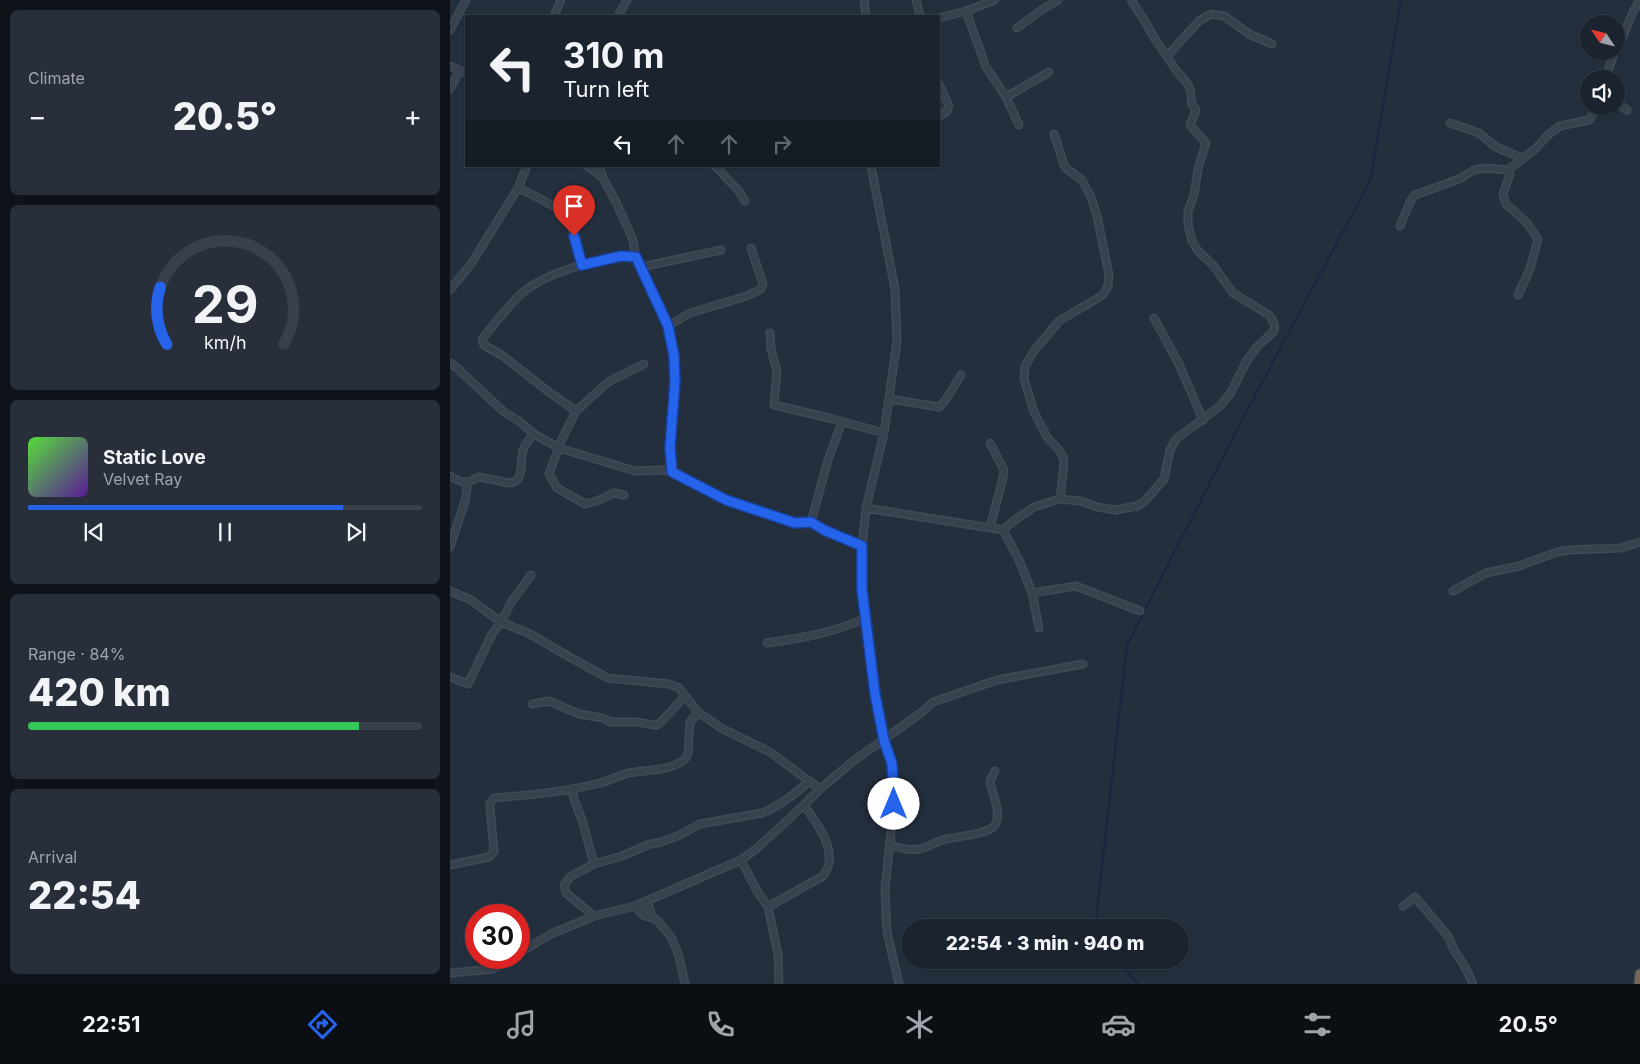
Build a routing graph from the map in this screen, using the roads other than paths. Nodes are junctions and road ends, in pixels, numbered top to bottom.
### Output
1 (466, 0) edge
2 (561, 0) edge
3 (627, 0) edge
4 (864, 0) edge
5 (916, 0) edge
6 (995, 0) edge
7 (1058, 0) edge
8 (1131, 0) edge
9 (1640, 0) edge
10 (966, 11) junction
11 (554, 15) edge
12 (619, 15) edge
13 (866, 15) edge
14 (920, 15) edge
15 (940, 18) edge
16 (1017, 28) dead end
17 (450, 30) edge
18 (1625, 32) edge
19 (1272, 44) dead end
20 (1167, 56) junction
21 (450, 66) edge
22 (463, 71) edge
23 (1049, 72) dead end
24 (940, 86) edge
25 (450, 89) edge
26 (1006, 97) junction
27 (1625, 108) edge
28 (1628, 110) dead end
29 (940, 115) edge
30 (1592, 115) edge
31 (1450, 123) dead end
32 (1019, 125) dead end
33 (1054, 134) dead end
34 (1522, 158) junction
35 (527, 167) edge
36 (588, 167) edge
37 (599, 167) edge
38 (716, 167) edge
39 (871, 167) edge
40 (1508, 170) junction
41 (603, 178) junction
42 (518, 188) junction
43 (745, 201) dead end
44 (1400, 226) dead end
45 (751, 248) dead end
46 (721, 250) dead end
47 (636, 257) junction
48 (582, 265) junction
49 (641, 267) junction
50 (450, 290) edge
51 (1518, 295) dead end
52 (1154, 318) dead end
53 (668, 326) junction
54 (770, 333) dead end
55 (450, 364) edge
56 (644, 364) dead end
57 (961, 375) dead end
58 (889, 399) junction
59 (576, 411) junction
60 (1203, 420) junction
61 (842, 422) junction
62 (884, 433) junction
63 (534, 434) junction
64 (990, 443) dead end
65 (559, 445) junction
66 (672, 472) junction
67 (450, 476) edge
68 (468, 482) junction
69 (624, 495) dead end
70 (1060, 499) junction
71 (866, 508) junction
72 (811, 522) junction
73 (990, 527) junction
74 (1003, 530) junction
75 (1640, 542) edge
76 (862, 546) junction
77 (450, 547) edge
78 (531, 575) dead end
79 (1453, 590) dead end
80 (450, 591) edge
81 (1032, 593) junction
82 (1140, 611) dead end
83 (866, 618) junction
84 (501, 622) junction
85 (1039, 628) dead end
86 (767, 643) dead end
87 (1083, 664) dead end
88 (450, 677) edge
89 (685, 696) junction
90 (532, 704) dead end
91 (698, 712) junction
92 (884, 740) junction
93 (995, 771) dead end
94 (810, 781) junction
95 (820, 788) junction
96 (572, 789) junction
97 (804, 805) junction
98 (890, 845) junction
99 (741, 860) junction
100 (594, 864) junction
101 (450, 865) edge
102 (647, 901) junction
103 (635, 906) junction
104 (1403, 906) dead end
105 (768, 907) junction
106 (594, 916) junction
107 (653, 918) junction
108 (530, 946) edge
109 (493, 969) edge
110 (450, 973) edge
111 (1640, 974) edge
112 (685, 984) edge
113 (779, 984) edge
114 (899, 984) edge
115 (1473, 984) edge
116 (1639, 984) edge

1 - 17 street
2 - 11 street
3 - 12 street
4 - 13 street
5 - 14 street
6 - 10 street
7 - 16 street
8 - 20 street
9 - 18 street
10 - 15 street
10 - 26 street
19 - 20 street
20 - 60 street
21 - 22 street
22 - 25 street
23 - 26 street
24 - 29 street
26 - 32 street
27 - 28 street
30 - 34 street
31 - 34 street
33 - 70 street
34 - 40 street
35 - 42 street
36 - 41 street
37 - 41 street
38 - 43 street
39 - 58 street
40 - 44 street
40 - 51 street
41 - 47 street
42 - 48 street
42 - 50 street
45 - 53 street
46 - 49 street
47 - 48 street
47 - 49 street
48 - 59 street
49 - 53 street
52 - 60 street
53 - 66 street
54 - 61 street
55 - 63 street
56 - 59 street
57 - 58 street
58 - 62 street
59 - 65 street
60 - 70 street
61 - 62 street
61 - 72 street
62 - 71 street
63 - 65 street
63 - 68 street
64 - 73 street
65 - 66 street
65 - 69 street
66 - 72 street
67 - 68 street
68 - 77 street
70 - 74 street
71 - 73 street
71 - 76 street
72 - 76 street
73 - 74 street
74 - 81 street
75 - 79 street
76 - 83 street
78 - 84 street
80 - 84 street
81 - 82 street
81 - 85 street
83 - 86 street
83 - 92 street
84 - 88 street
84 - 89 street
87 - 92 street
89 - 90 street
89 - 91 street
91 - 94 street
91 - 96 street
92 - 95 street
92 - 98 street
93 - 98 street
94 - 95 street
94 - 100 street
95 - 97 street
96 - 100 street
96 - 101 street
97 - 99 street
97 - 105 street
98 - 114 street
99 - 102 street
99 - 105 street
100 - 106 street
102 - 103 street
102 - 107 street
103 - 106 street
103 - 107 street
104 - 115 street
105 - 113 street
106 - 108 street
107 - 112 street
109 - 110 street
111 - 116 highway

